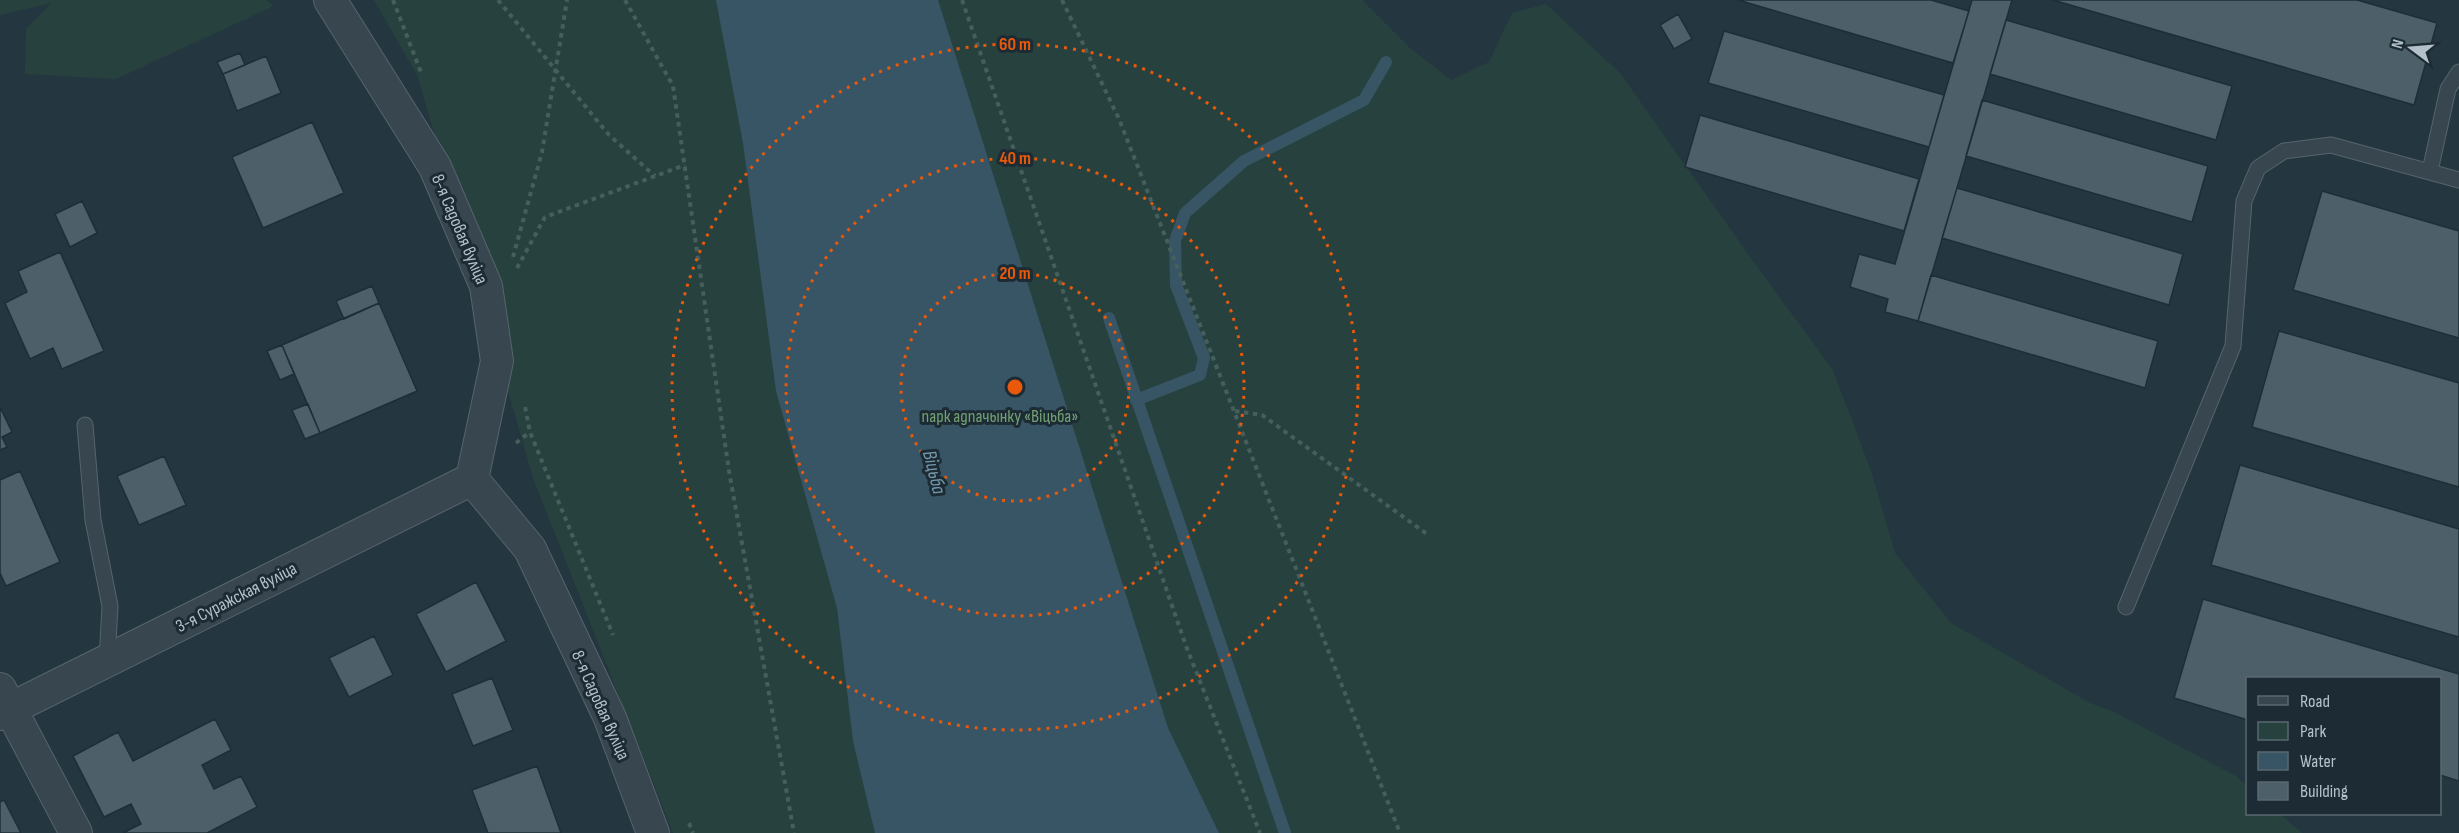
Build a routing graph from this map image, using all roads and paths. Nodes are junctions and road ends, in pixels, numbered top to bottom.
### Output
1 (330, 0) edge
2 (498, 0) edge
3 (567, 0) edge
4 (626, 0) edge
5 (962, 0) edge
6 (1062, 0) edge
7 (556, 70) junction
8 (2459, 72) edge
9 (685, 165) junction
10 (2430, 171) junction
11 (655, 176) junction
12 (2459, 180) edge
13 (494, 290) junction
14 (523, 398) dead end
15 (1234, 411) junction
16 (85, 425) dead end
17 (472, 479) junction
18 (1427, 534) dead end
19 (2126, 607) dead end
20 (617, 645) dead end
21 (107, 661) junction
22 (3, 704) edge
23 (689, 822) dead end
24 (76, 833) edge
25 (653, 833) edge
26 (693, 833) edge
27 (794, 833) edge
28 (1260, 833) edge
29 (1400, 833) edge

1 - 13 street, 8-я Садовая вуліца
2 - 7 path
3 - 7 path
4 - 9 path
5 - 28 path
6 - 15 path
7 - 11 path
7 - 13 path
8 - 10 lane
9 - 11 path
9 - 27 path
10 - 12 lane
10 - 19 lane
11 - 13 path
13 - 17 street, 8-я Садовая вуліца
14 - 20 path
15 - 18 path
15 - 29 path
16 - 21 lane
17 - 21 street, 3-я Суражская вуліца
17 - 25 street, 8-я Садовая вуліца
21 - 22 street, 3-я Суражская вуліца
22 - 24 street
23 - 26 path

